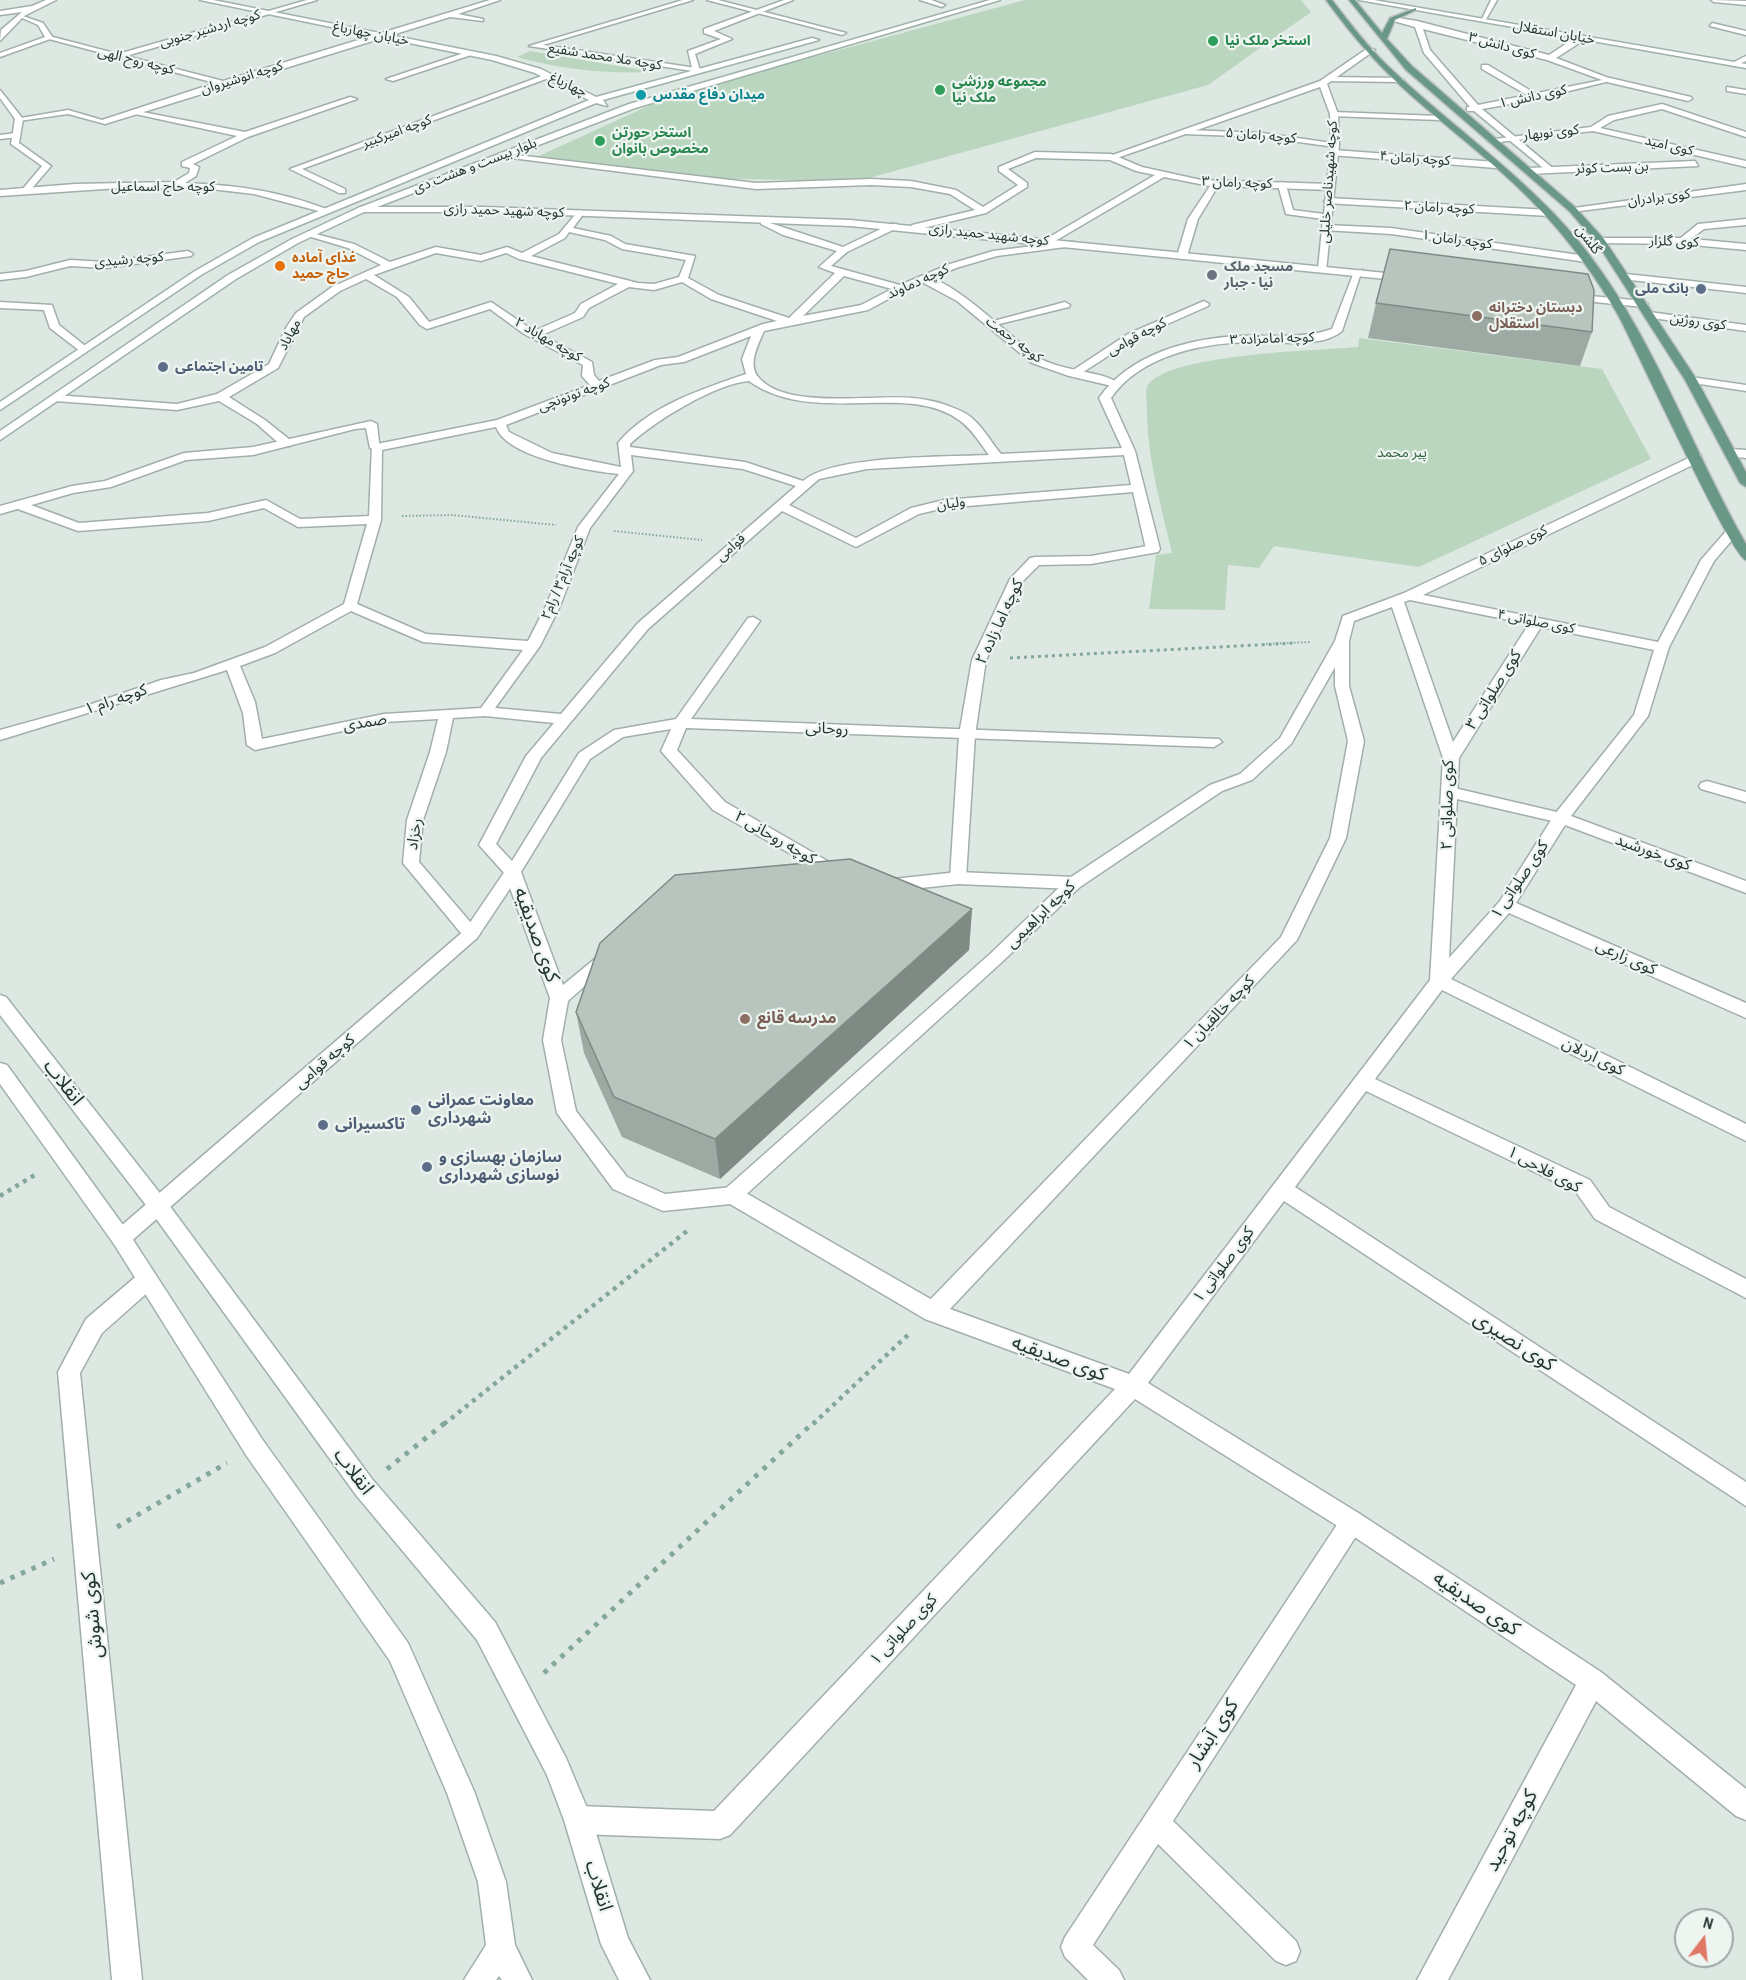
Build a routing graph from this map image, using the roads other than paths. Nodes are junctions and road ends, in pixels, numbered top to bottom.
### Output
1 (26, 0) edge
2 (53, 0) edge
3 (203, 0) edge
4 (497, 0) edge
5 (690, 0) edge
6 (710, 0) edge
7 (790, 0) edge
8 (922, 0) edge
9 (962, 0) edge
10 (998, 0) edge
11 (1329, 0) edge
12 (1352, 0) edge
13 (1362, 0) edge
14 (1494, 0) edge
15 (1713, 0) edge
16 (308, 1) edge
17 (1746, 3) edge
18 (942, 5) junction
19 (34, 7) junction
20 (1414, 9) junction
21 (920, 11) dead end
22 (759, 12) junction
23 (0, 13) edge
24 (268, 13) junction
25 (450, 14) junction
26 (22, 16) junction
27 (1392, 19) junction
28 (481, 20) dead end
29 (1483, 20) junction
30 (1417, 23) junction
31 (1712, 26) dead end
32 (853, 30) dead end
33 (842, 33) junction
34 (1746, 33) edge
35 (380, 36) junction
36 (49, 38) junction
37 (866, 38) junction
38 (1581, 38) junction
39 (0, 39) edge
40 (1383, 39) junction
41 (1371, 50) junction
42 (470, 54) junction
43 (0, 56) edge
44 (117, 56) junction
45 (1550, 58) junction
46 (1746, 58) edge
47 (1734, 64) junction
48 (1746, 66) edge
49 (1485, 67) dead end
50 (696, 70) junction
51 (538, 71) joint
52 (550, 76) junction
53 (390, 79) dead end
54 (1400, 80) junction
55 (1610, 80) junction
56 (1327, 81) junction
57 (223, 83) junction
58 (646, 85) junction
59 (1730, 89) dead end
60 (0, 92) edge
61 (676, 92) junction
62 (1746, 92) edge
63 (1537, 97) junction
64 (353, 99) dead end
65 (598, 99) junction
66 (1688, 99) dead end
67 (632, 106) junction
68 (1476, 108) junction
69 (1456, 111) junction
70 (135, 112) junction
71 (1334, 114) junction
72 (1439, 118) junction
73 (19, 119) junction
74 (530, 128) junction
75 (1593, 129) junction
76 (1188, 132) junction
77 (16, 135) junction
78 (245, 135) junction
79 (556, 135) junction
80 (1746, 135) edge
81 (1512, 137) junction
82 (0, 138) edge
83 (1491, 140) junction
84 (1334, 148) junction
85 (500, 156) junction
86 (1111, 157) junction
87 (1695, 164) dead end
88 (1746, 164) edge
89 (1496, 165) junction
90 (1551, 170) junction
91 (1529, 171) junction
92 (1164, 174) junction
93 (1216, 183) junction
94 (1282, 185) junction
95 (173, 187) junction
96 (1330, 187) junction
97 (1746, 187) edge
98 (26, 191) junction
99 (342, 191) dead end
100 (0, 193) edge
101 (1329, 201) junction
102 (1572, 209) junction
103 (361, 210) junction
104 (323, 211) junction
105 (983, 212) junction
106 (579, 213) junction
107 (1549, 213) junction
108 (1328, 216) junction
109 (764, 222) junction
110 (1746, 222) edge
111 (894, 226) junction
112 (915, 227) junction
113 (1327, 228) junction
114 (567, 230) junction
115 (311, 234) junction
116 (1049, 241) junction
117 (1682, 241) junction
118 (1601, 242) junction
119 (1070, 244) junction
120 (1746, 247) edge
121 (844, 250) junction
122 (188, 254) dead end
123 (1182, 256) junction
124 (522, 257) junction
125 (1586, 259) junction
126 (389, 265) junction
127 (1323, 269) junction
128 (842, 272) junction
129 (1359, 272) junction
130 (366, 276) junction
131 (0, 277) edge
132 (1626, 277) junction
133 (683, 279) junction
134 (924, 279) junction
135 (1419, 279) edge
136 (626, 284) junction
137 (901, 288) junction
138 (1746, 290) edge
139 (1559, 296) edge
140 (1614, 302) junction
141 (1204, 304) dead end
142 (1642, 304) junction
143 (0, 305) edge
144 (1065, 305) dead end
145 (1649, 315) junction
146 (791, 322) junction
147 (990, 323) junction
148 (763, 328) junction
149 (1746, 328) edge
150 (534, 335) junction
151 (84, 350) junction
152 (118, 355) junction
153 (1073, 374) junction
154 (751, 376) junction
155 (1691, 380) junction
156 (1112, 383) junction
157 (598, 386) junction
158 (1746, 388) edge
159 (221, 397) junction
160 (55, 398) junction
161 (0, 407) edge
162 (500, 423) junction
163 (0, 436) edge
164 (286, 443) junction
165 (376, 448) junction
166 (623, 450) junction
167 (1129, 451) junction
168 (1731, 453) junction
169 (1746, 454) edge
170 (998, 458) junction
171 (1697, 458) junction
172 (627, 471) junction
173 (1746, 483) edge
174 (804, 485) junction
175 (1139, 488) junction
176 (19, 505) junction
177 (779, 505) junction
178 (0, 510) edge
179 (375, 519) junction
180 (1732, 533) junction
181 (1746, 556) edge
182 (1403, 599) junction
183 (351, 606) junction
184 (753, 621) dead end
185 (1537, 622) junction
186 (1342, 641) junction
187 (533, 646) junction
188 (1662, 647) junction
189 (231, 663) junction
190 (485, 712) junction
191 (446, 715) junction
192 (563, 719) junction
193 (681, 723) junction
194 (0, 735) edge
195 (968, 735) junction
196 (1214, 742) dead end
197 (1451, 758) junction
198 (1707, 786) dead end
199 (1450, 792) junction
200 (1746, 797) edge
201 (1561, 818) junction
202 (513, 872) junction
203 (958, 878) junction
204 (852, 882) edge
205 (1074, 883) junction
206 (873, 887) edge
207 (1746, 887) edge
208 (1506, 905) junction
209 (471, 934) junction
210 (622, 945) edge
211 (1439, 981) junction
212 (559, 998) junction
213 (0, 1002) edge
214 (1746, 1011) edge
215 (0, 1070) edge
216 (1364, 1082) junction
217 (1746, 1133) edge
218 (1282, 1189) junction
219 (732, 1195) junction
220 (159, 1207) junction
221 (121, 1238) junction
222 (147, 1280) junction
223 (1746, 1289) edge
224 (933, 1312) junction
225 (1133, 1386) junction
226 (1746, 1495) edge
227 (1353, 1522) junction
228 (1592, 1681) junction
229 (1746, 1806) edge
230 (578, 1820) junction
231 (1155, 1822) junction
232 (501, 1948) junction
233 (1286, 1951) dead end
234 (128, 1980) edge
235 (479, 1980) edge
236 (517, 1980) edge
237 (635, 1980) edge
238 (1109, 1980) edge
239 (1432, 1980) edge

1 - 19 street
2 - 19 street
3 - 24 street, خیابان چهارباغ
4 - 25 street, کوچه انوشیروان
5 - 50 street, کوچه ملا محمد شفیع
6 - 22 street
7 - 22 street
8 - 18 street
9 - 18 street
10 - 37 street, بلوار بیست و هشت دی
11 - 41 main road, گلشن
12 - 40 main road, گلشن
13 - 20 street, خیابان استقلال
14 - 29 street
15 - 17 street
16 - 24 street, کوچه اردشیر جنوبی
18 - 21 street
19 - 23 street
19 - 26 street
20 - 27 main road
20 - 29 street, خیابان استقلال
22 - 33 street
22 - 50 street
24 - 35 street, خیابان چهارباغ
24 - 44 street, کوچه اردشیر جنوبی
25 - 28 street
25 - 35 street, کوچه انوشیروان
26 - 36 street
26 - 39 street
27 - 30 street, کوی دانش ۳
27 - 40 main road
29 - 38 street, خیابان استقلال
30 - 45 street, کوی دانش ۳
30 - 68 street
31 - 34 street
32 - 33 street, بلوار بیست و هشت دی
33 - 37 street
33 - 50 street, بلوار بیست و هشت دی
35 - 42 street, خیابان چهارباغ
35 - 57 street, کوچه انوشیروان
36 - 43 street
36 - 44 street, کوچه روح الهی
37 - 61 street, بلوار بیست و هشت دی
38 - 45 street
38 - 47 street, خیابان استقلال
40 - 69 main road, گلشن
41 - 54 main road, گلشن
41 - 56 street
42 - 51 street, خیابان چهارباغ
42 - 53 street
44 - 57 street, کوچه روح الهی
45 - 55 street, کوی دانش ۳
46 - 47 street
47 - 48 street, خیابان استقلال
49 - 63 street
50 - 58 street, بلوار بیست و هشت دی
51 - 52 street, چهارباغ
52 - 65 street, چهارباغ
52 - 99 street, کوچه امیرکبیر
54 - 56 street
54 - 72 main road, گلشن
55 - 63 street, کوی دانش ۱
55 - 66 street, کوی دانش ۳
56 - 71 street, کوچه شهیدناصر خلیلی
56 - 76 street
57 - 70 street, کوچه انوشیروان
58 - 61 street
58 - 65 street, بلوار بیست و هشت دی
59 - 62 street
60 - 73 street
61 - 67 street, بلوار بیست و هشت دی
63 - 68 street, کوی دانش ۱
64 - 78 street
65 - 67 street, چهارباغ
65 - 74 street, بلوار بیست و هشت دی
67 - 79 street, بلوار بیست و هشت دی
68 - 69 street, کوی دانش ۱
68 - 81 street
69 - 83 main road, گلشن
70 - 73 street, کوچه انوشیروان
70 - 78 street
71 - 72 street
71 - 84 street, کوچه شهیدناصر خلیلی
72 - 89 main road, گلشن
73 - 77 street
74 - 79 street
74 - 104 street, بلوار بیست و هشت دی
75 - 80 street, کوی نوبهار
75 - 81 street, کوی نوبهار
75 - 88 street, کوی امید
76 - 84 street, کوچه رامان ۵
76 - 86 street
77 - 82 street
77 - 98 street
78 - 95 street
79 - 85 street, بلوار بیست و هشت دی
81 - 83 street, کوی نوبهار
81 - 90 street
83 - 91 main road, گلشن
84 - 89 street, کوچه رامان ۴
84 - 96 street, کوچه شهیدناصر خلیلی
85 - 103 street, بلوار بیست و هشت دی
85 - 105 street
86 - 92 street, کوچه رامان ۳
86 - 105 street
87 - 90 street, بن بست کوثر
89 - 107 main road, گلشن
90 - 91 street, بن بست کوثر
91 - 102 main road, گلشن
92 - 93 street, کوچه رامان ۳
92 - 116 street
93 - 94 street, کوچه رامان ۳
93 - 123 street
94 - 96 street, کوچه رامان ۳
94 - 108 street
95 - 98 street, کوچه حاج اسماعیل
95 - 104 street, کوچه حاج اسماعیل
96 - 101 street, کوچه شهیدناصر خلیلی
97 - 102 street, کوی برادران
98 - 100 street, کوچه حاج اسماعیل
101 - 107 street, کوچه رامان ۲
101 - 108 street, کوچه شهیدناصر خلیلی
102 - 118 main road, گلشن
103 - 106 street, کوچه شهید حمید رازی
103 - 115 street, بلوار بیست و هشت دی
104 - 151 street, بلوار بیست و هشت دی
105 - 112 street
106 - 109 street, کوچه شهید حمید رازی
106 - 114 street
107 - 125 main road, گلشن
108 - 113 street, کوچه شهیدناصر خلیلی
109 - 111 street, کوچه شهید حمید رازی
109 - 121 street
110 - 117 street
111 - 112 street, کوچه شهید حمید رازی
111 - 121 street
112 - 116 street, کوچه شهید حمید رازی
113 - 125 street, کوچه رامان ۱
113 - 127 street, کوچه شهیدناصر خلیلی
114 - 124 street
114 - 133 street
115 - 126 street
115 - 152 street, بلوار بیست و هشت دی
116 - 119 street, کوچه شهید حمید رازی
117 - 118 street, کوی گلزار
117 - 120 street, کوی گلزار
118 - 132 main road, گلشن
119 - 123 street, کوچه شهید حمید رازی
119 - 134 street, کوچه دماوند
121 - 128 street
122 - 131 street, کوچه رشیدی
123 - 127 street, کوچه شهید حمید رازی
124 - 126 street, مهاباد
124 - 136 street, مهاباد
125 - 140 main road, گلشن
126 - 130 street, مهاباد
127 - 129 street, کوچه شهید حمید رازی
128 - 137 street
128 - 146 street
129 - 135 street, کوچه شهید حمید رازی
129 - 156 street, کوچه امامزاده ۳
130 - 150 street, کوچه مهاباد ۲
130 - 159 street, مهاباد
132 - 138 street
132 - 142 main road, گلشن
133 - 136 street, مهاباد
133 - 146 street
134 - 137 street, کوچه دماوند
134 - 147 street, کوچه رحمت
136 - 150 street
137 - 146 street, کوچه دماوند
139 - 140 street
140 - 142 street
140 - 171 main road, گلشن
141 - 153 street, کوچه قوامی
142 - 145 main road, گلشن
143 - 151 street
144 - 147 street
145 - 149 street, کوی روژین
145 - 155 main road, گلشن
146 - 148 street, کوچه دماوند
147 - 153 street, کوچه رحمت
148 - 154 street
148 - 157 street, کوچه توتونچی
150 - 157 street, کوچه مهاباد ۲
151 - 152 street
151 - 161 street, بلوار بیست و هشت دی
152 - 160 street, بلوار بیست و هشت دی
153 - 156 street, کوچه رحمت
154 - 166 street
154 - 170 street
155 - 158 street
155 - 168 main road, گلشن
156 - 167 street
157 - 162 street, کوچه توتونچی
159 - 160 street, مهاباد
159 - 164 street
160 - 163 street, بلوار بیست و هشت دی
162 - 165 street, کوچه توتونچی
162 - 172 street
164 - 165 street
164 - 176 street
165 - 179 street
166 - 172 street
166 - 174 street
167 - 170 street, قوامی
167 - 175 street
168 - 169 street
168 - 173 main road, گلشن
170 - 174 street, قوامی
171 - 180 main road, گلشن
171 - 182 street, کوی صلوای ۵
172 - 187 street, کوچه آرام۳ / رام۲
174 - 177 street, قوامی
175 - 177 street, ولیان
175 - 195 street, کوچه اما زاده ۲
176 - 178 street
176 - 179 street
177 - 192 street, قوامی
179 - 183 street
180 - 181 main road, گلشن
180 - 188 street, کوی صلواتی ۱
182 - 185 street, کوی صلواتی ۴
182 - 186 street, کوی صلوای ۵
182 - 197 street, کوی صلواتی ۲
183 - 187 street
183 - 189 street, کوچه رام ۱
184 - 193 street
185 - 188 street, کوی صلواتی ۴
185 - 197 street, کوی صلواتی ۳
186 - 205 street, کوچه ابراهیمی
186 - 224 street, کوچه خالقیان ۱
187 - 190 street, کوچه آرام۳ / رام۲
188 - 201 street, کوی صلواتی ۱
189 - 191 street, صمدی
189 - 194 street, کوچه رام ۱
190 - 191 street, صمدی
190 - 192 street, صمدی
191 - 209 street, رخزاد
192 - 202 street, قوامی
193 - 195 street, روحانی
193 - 202 street, روحانی
193 - 204 street, کوچه روحانی ۲
195 - 196 street, روحانی
195 - 203 street, کوچه اما زاده ۲
197 - 199 street, کوی صلواتی ۲
198 - 200 street
199 - 201 street, کوی خورشید
199 - 211 street, کوی صلواتی ۲
201 - 207 street, کوی خورشید
201 - 208 street, کوی صلواتی ۱
202 - 209 street, کوچه قوامی
202 - 212 street, کوی صدیقیه
203 - 205 street
203 - 206 street
205 - 219 street, کوچه ابراهیمی
208 - 211 street, کوی صلواتی ۱
208 - 214 street, کوی زارعی
209 - 220 street, کوچه قوامی
210 - 212 street
211 - 216 street, کوی صلواتی ۱
211 - 217 street, کوی اردلان
212 - 219 street, کوی صدیقیه
213 - 220 street, انقلاب
215 - 221 street
216 - 218 street, کوی صلواتی ۱
216 - 223 street, کوی فلاحی ۱
218 - 225 street, کوی صلواتی ۱
218 - 226 street, کوی نصیری
219 - 224 street, کوی صدیقیه
220 - 221 street, کوچه قوامی
220 - 230 street, انقلاب
221 - 222 street
222 - 232 street
222 - 234 street, کوی شوش
224 - 225 street, کوی صدیقیه
225 - 227 street, کوی صدیقیه
225 - 230 street, کوی صلواتی ۱
227 - 228 street, کوی صدیقیه
227 - 231 street, کوی آبشار
228 - 229 street, کوی صدیقیه
228 - 239 street, کوچه توحید
230 - 237 street, انقلاب
231 - 233 street
231 - 238 street, کوی آبشار
232 - 235 street
232 - 236 street

